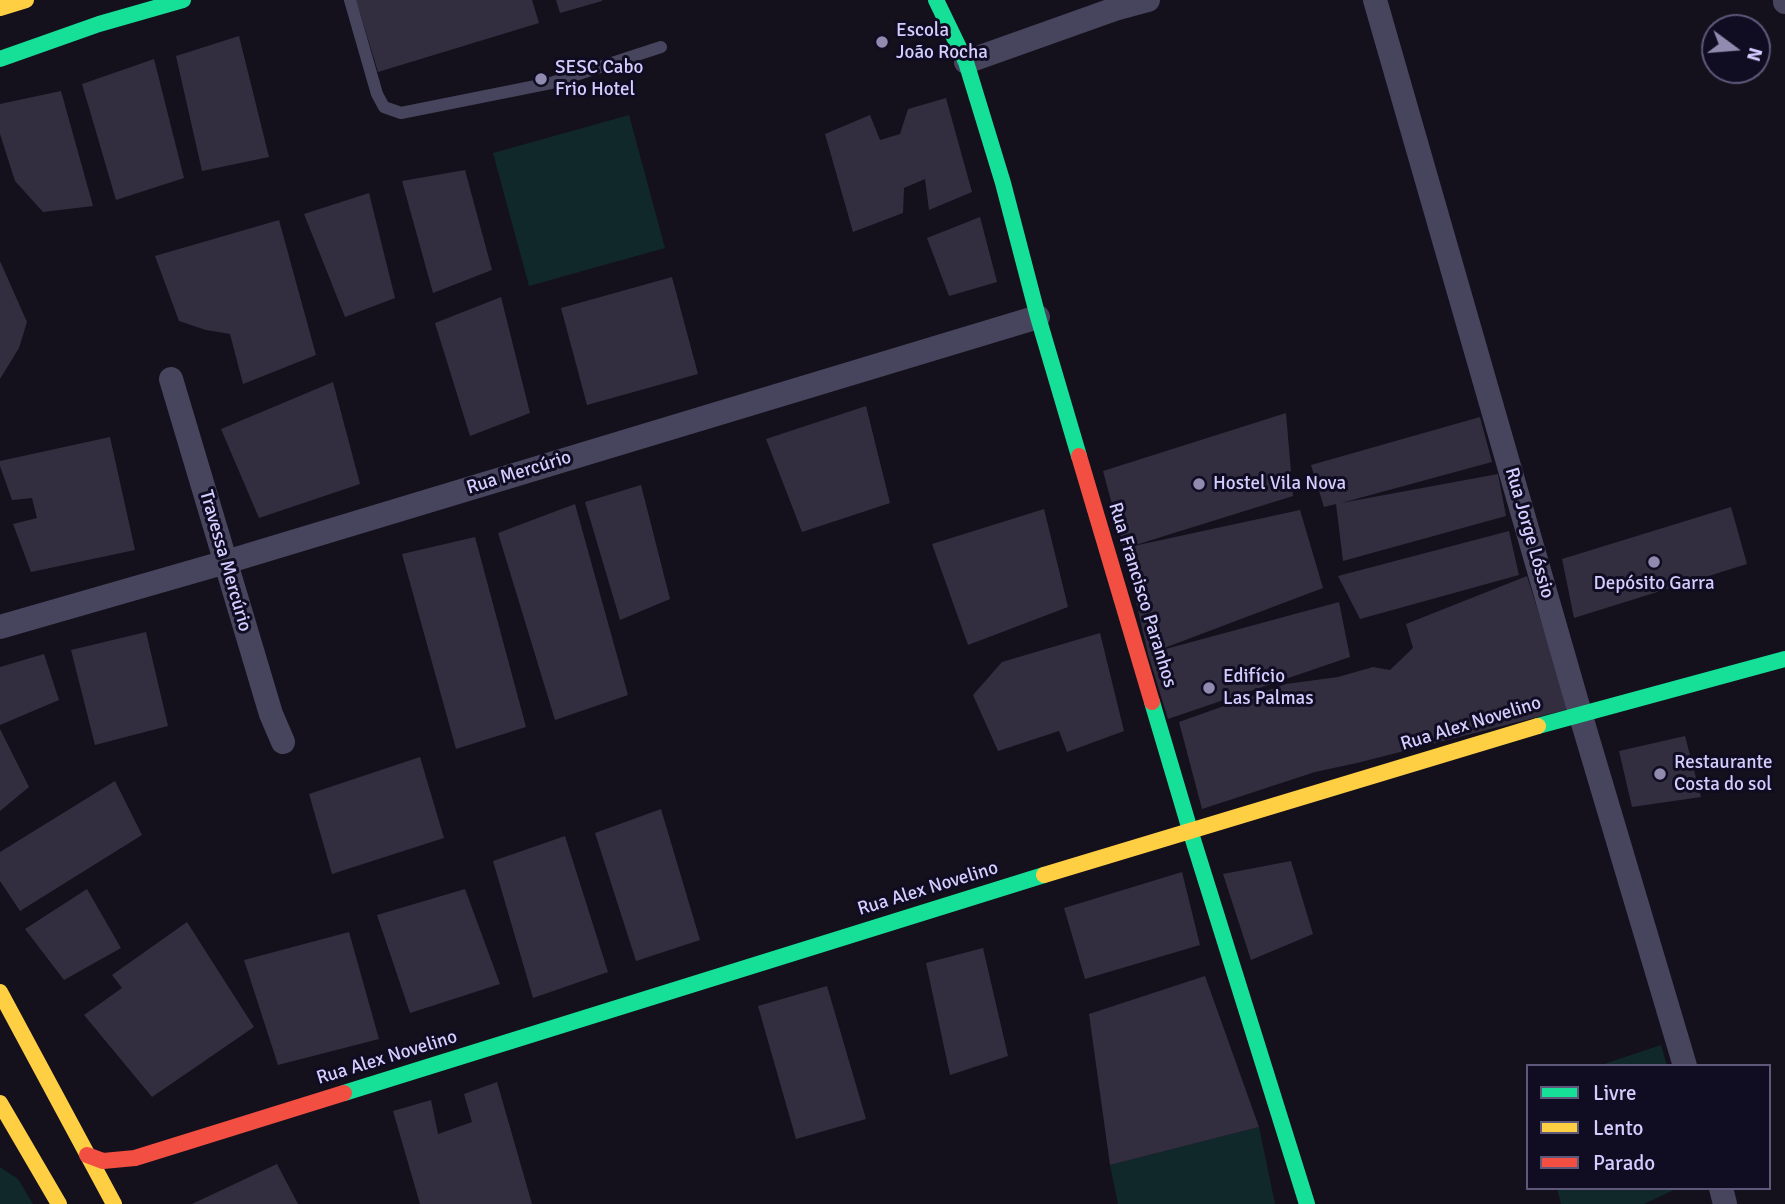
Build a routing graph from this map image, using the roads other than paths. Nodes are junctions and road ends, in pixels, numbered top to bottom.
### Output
1 (26, 0) edge
2 (181, 0) edge
3 (350, 0) edge
4 (936, 0) edge
5 (1148, 0) edge
6 (1375, 0) edge
7 (0, 8) edge
8 (661, 47) dead end
9 (0, 60) edge
10 (966, 62) junction
11 (1038, 317) junction
12 (171, 379) dead end
13 (226, 562) junction
14 (0, 627) edge
15 (1785, 659) edge
16 (1580, 713) junction
17 (284, 742) dead end
18 (1190, 830) junction
19 (0, 992) edge
20 (1684, 1064) edge
21 (0, 1102) edge
22 (86, 1155) junction
23 (59, 1204) edge
24 (114, 1204) edge
25 (1307, 1204) edge

1 - 7 street
2 - 9 street
3 - 8 lane
4 - 10 street, Rua Francisco Paranhos
5 - 10 street
6 - 16 street, Rua Jorge Lóssio
10 - 11 street, Rua Francisco Paranhos
11 - 13 street, Rua Mercúrio
11 - 18 street, Rua Francisco Paranhos
12 - 13 street, Travessa Mercúrio
13 - 14 street, Rua Mercúrio
13 - 17 street, Travessa Mercúrio
15 - 16 street, Rua Alex Novelino
16 - 18 street, Rua Alex Novelino
16 - 20 street, Rua Jorge Lóssio
18 - 22 street, Rua Alex Novelino
18 - 25 street, Rua Francisco Paranhos
19 - 22 street
21 - 23 street
22 - 24 street

